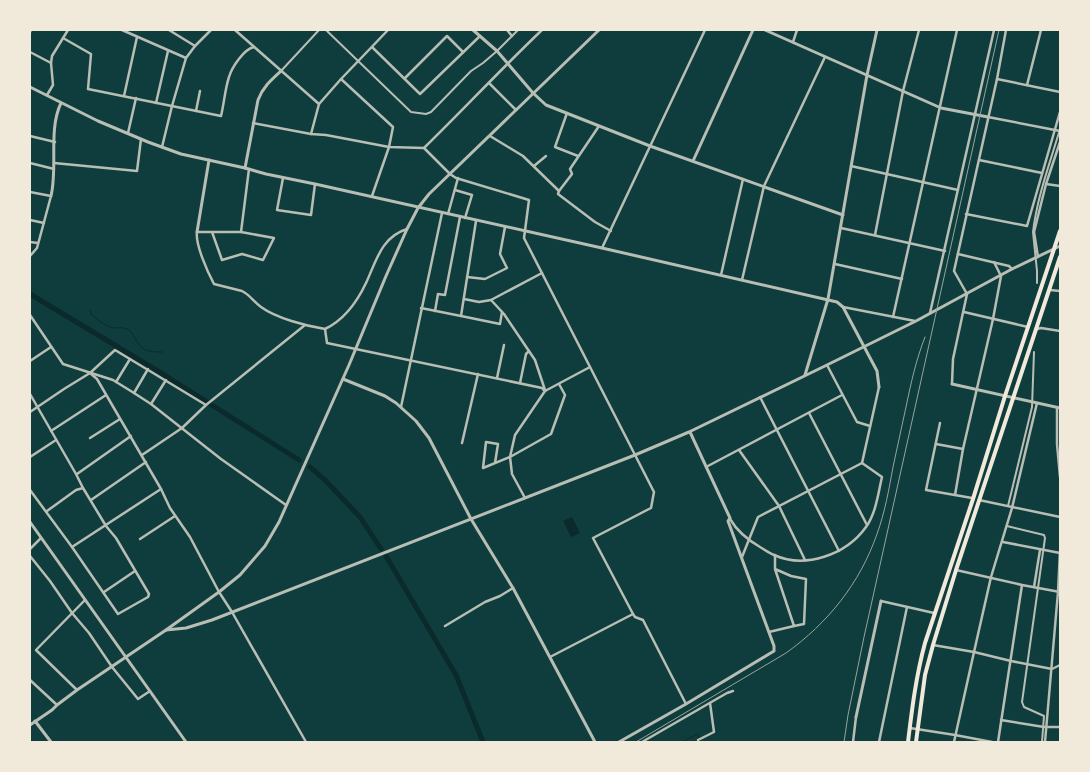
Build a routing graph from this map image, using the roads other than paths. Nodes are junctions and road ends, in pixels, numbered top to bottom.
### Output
1 (68, 30) edge
2 (122, 30) edge
3 (170, 30) edge
4 (211, 30) edge
5 (235, 30) edge
6 (319, 30) edge
7 (326, 30) edge
8 (388, 30) edge
9 (473, 30) edge
10 (507, 30) edge
11 (518, 30) edge
12 (542, 30) edge
13 (599, 30) edge
14 (704, 30) edge
15 (752, 30) edge
16 (766, 30) edge
17 (798, 30) edge
18 (877, 30) edge
19 (919, 30) edge
20 (958, 30) edge
21 (994, 30) edge
22 (1006, 30) edge
23 (1041, 30) edge
24 (480, 36) junction
25 (512, 36) junction
26 (137, 37) junction
27 (63, 38) junction
28 (793, 42) junction
29 (195, 46) junction
30 (254, 47) junction
31 (372, 47) junction
32 (168, 51) junction
33 (497, 51) junction
34 (30, 52) edge
35 (463, 52) junction
36 (825, 56) junction
37 (186, 58) junction
38 (358, 62) junction
39 (51, 63) junction
40 (507, 63) junction
41 (281, 71) junction
42 (867, 75) junction
43 (405, 78) junction
44 (341, 79) junction
45 (997, 79) junction
46 (489, 83) junction
47 (1028, 85) junction
48 (30, 87) edge
49 (200, 91) dead end
50 (903, 91) junction
51 (1060, 92) edge
52 (534, 93) junction
53 (47, 96) junction
54 (124, 96) junction
55 (136, 98) junction
56 (61, 103) junction
57 (156, 103) junction
58 (319, 104) junction
59 (172, 106) junction
60 (940, 108) junction
61 (516, 110) junction
62 (196, 111) junction
63 (1060, 112) edge
64 (567, 113) junction
65 (975, 114) junction
66 (988, 117) junction
67 (253, 124) junction
68 (599, 126) junction
69 (1055, 130) junction
70 (1060, 130) edge
71 (128, 133) junction
72 (311, 134) junction
73 (30, 136) edge
74 (490, 136) junction
75 (141, 139) junction
76 (54, 142) junction
77 (1060, 142) edge
78 (650, 146) junction
79 (162, 147) junction
80 (389, 147) junction
81 (424, 148) junction
82 (546, 156) dead end
83 (578, 156) junction
84 (210, 160) junction
85 (979, 160) junction
86 (693, 161) junction
87 (54, 163) junction
88 (30, 164) edge
89 (534, 166) junction
90 (851, 166) junction
91 (247, 168) junction
92 (54, 170) junction
93 (1042, 173) junction
94 (450, 174) junction
95 (887, 174) junction
96 (283, 178) junction
97 (458, 178) junction
98 (743, 179) junction
99 (924, 183) junction
100 (314, 184) junction
101 (1046, 184) junction
102 (764, 186) junction
103 (1060, 186) edge
104 (455, 190) junction
105 (958, 190) junction
106 (559, 191) junction
107 (30, 192) edge
108 (51, 196) junction
109 (372, 196) junction
110 (418, 208) junction
111 (442, 213) junction
112 (448, 214) junction
113 (966, 214) junction
114 (843, 215) junction
115 (460, 217) junction
116 (465, 218) junction
117 (30, 220) edge
118 (476, 221) junction
119 (44, 223) junction
120 (505, 227) junction
121 (841, 228) junction
122 (407, 229) junction
123 (611, 231) junction
124 (1060, 231) edge
125 (197, 232) junction
126 (212, 232) junction
127 (241, 232) junction
128 (526, 232) junction
129 (875, 235) junction
130 (30, 242) edge
131 (38, 243) junction
132 (910, 243) junction
133 (1060, 246) edge
134 (602, 248) junction
135 (1054, 249) junction
136 (945, 251) junction
137 (958, 254) junction
138 (30, 256) edge
139 (1060, 257) edge
140 (1037, 258) junction
141 (994, 262) junction
142 (835, 264) junction
143 (1012, 269) junction
144 (542, 273) junction
145 (721, 275) junction
146 (1001, 276) junction
147 (468, 277) junction
148 (902, 279) junction
149 (742, 280) junction
150 (1037, 283) dead end
151 (1050, 290) junction
152 (1060, 291) edge
153 (967, 294) junction
154 (464, 299) junction
155 (828, 299) junction
156 (491, 300) junction
157 (843, 307) junction
158 (421, 308) junction
159 (435, 311) junction
160 (502, 312) junction
161 (964, 312) junction
162 (930, 313) junction
163 (30, 315) edge
164 (461, 316) junction
165 (893, 317) junction
166 (993, 318) junction
167 (916, 321) junction
168 (306, 325) junction
169 (1028, 327) junction
170 (325, 329) junction
171 (1036, 329) junction
172 (1060, 330) edge
173 (504, 345) dead end
174 (51, 347) junction
175 (864, 347) junction
176 (356, 349) junction
177 (529, 351) junction
178 (1034, 352) dead end
179 (130, 359) junction
180 (412, 360) junction
181 (30, 361) edge
182 (827, 365) junction
183 (590, 367) junction
184 (148, 369) junction
185 (90, 373) junction
186 (478, 374) junction
187 (805, 375) junction
188 (497, 378) junction
189 (343, 379) junction
190 (166, 380) junction
191 (116, 382) junction
192 (520, 383) junction
193 (559, 384) junction
194 (952, 384) joint
195 (879, 387) joint
196 (977, 389) junction
197 (546, 391) junction
198 (134, 393) junction
199 (30, 394) edge
200 (106, 395) junction
201 (842, 395) junction
202 (1005, 396) junction
203 (760, 397) junction
204 (1014, 398) junction
205 (1035, 403) junction
206 (151, 404) junction
207 (206, 405) junction
208 (38, 407) junction
209 (401, 407) junction
210 (1059, 408) edge
211 (30, 412) edge
212 (809, 413) junction
213 (120, 418) junction
214 (940, 422) dead end
215 (870, 426) junction
216 (182, 428) junction
217 (777, 430) junction
218 (51, 431) junction
219 (689, 432) junction
220 (131, 436) junction
221 (90, 438) dead end
222 (56, 440) junction
223 (462, 443) dead end
224 (936, 444) junction
225 (1058, 445) edge
226 (964, 449) junction
227 (739, 450) junction
228 (635, 455) junction
229 (142, 456) junction
230 (30, 457) edge
231 (510, 457) junction
232 (146, 462) junction
233 (495, 463) junction
234 (862, 463) junction
235 (706, 467) junction
236 (76, 474) junction
237 (840, 474) junction
238 (1060, 477) edge
239 (83, 488) junction
240 (161, 489) junction
241 (30, 490) edge
242 (808, 491) junction
243 (955, 495) junction
244 (525, 498) junction
245 (973, 499) junction
246 (91, 500) junction
247 (979, 500) junction
248 (286, 505) junction
249 (779, 506) junction
250 (1008, 507) junction
251 (1012, 508) junction
252 (46, 512) junction
253 (175, 516) junction
254 (1060, 517) edge
255 (471, 518) junction
256 (730, 518) junction
257 (30, 522) edge
258 (106, 526) junction
259 (867, 526) junction
260 (1007, 526) junction
261 (42, 538) junction
262 (140, 539) dead end
263 (748, 540) junction
264 (1002, 542) junction
265 (72, 547) junction
266 (30, 549) edge
267 (1041, 550) junction
268 (839, 551) junction
269 (1060, 552) edge
270 (775, 555) junction
271 (30, 556) edge
272 (742, 557) junction
273 (805, 560) junction
274 (775, 569) junction
275 (136, 570) junction
276 (956, 570) junction
277 (992, 577) junction
278 (1022, 585) junction
279 (1036, 587) junction
280 (513, 588) junction
281 (104, 592) junction
282 (219, 592) junction
283 (1059, 592) edge
284 (85, 600) junction
285 (881, 601) joint
286 (907, 607) junction
287 (232, 612) junction
288 (72, 613) junction
289 (934, 613) junction
290 (633, 614) junction
291 (445, 626) dead end
292 (794, 626) junction
293 (166, 630) junction
294 (769, 632) junction
295 (933, 645) junction
296 (974, 652) junction
297 (126, 657) junction
298 (550, 657) junction
299 (1011, 661) junction
300 (1027, 664) junction
301 (1060, 666) edge
302 (112, 667) junction
303 (1052, 668) junction
304 (30, 680) edge
305 (77, 690) junction
306 (151, 691) junction
307 (733, 691) dead end
308 (710, 703) junction
309 (686, 704) junction
310 (57, 705) junction
311 (856, 717) joint
312 (1001, 720) junction
313 (35, 721) junction
314 (30, 725) edge
315 (1045, 726) junction
316 (1060, 727) edge
317 (910, 728) junction
318 (918, 729) junction
319 (955, 735) junction
320 (698, 740) dead end
321 (51, 742) edge
322 (186, 742) edge
323 (306, 742) edge
324 (595, 742) edge
325 (618, 742) edge
326 (642, 742) edge
327 (853, 742) edge
328 (879, 742) edge
329 (908, 742) edge
330 (916, 742) edge
331 (954, 742) edge
332 (992, 742) edge
333 (998, 742) edge
334 (1044, 742) edge

1 - 27 street
2 - 26 street
3 - 29 street
4 - 29 street
5 - 30 street
6 - 41 street
7 - 38 street
8 - 31 street
9 - 24 street
10 - 25 street
11 - 25 street
12 - 40 street
13 - 52 street
14 - 78 street
15 - 86 street
16 - 28 street
17 - 28 street
18 - 42 street
19 - 50 street
20 - 60 street
21 - 65 street
22 - 45 street
23 - 47 street
24 - 33 street
24 - 35 street
25 - 33 street
26 - 32 street
26 - 54 street
27 - 39 street
27 - 54 street
28 - 36 street
29 - 37 street
30 - 41 street
30 - 62 street
31 - 38 street
31 - 43 street
32 - 37 street
32 - 57 street
33 - 38 street
33 - 40 street
34 - 39 street
35 - 43 street
35 - 43 street
36 - 42 street
36 - 102 street
37 - 59 street
38 - 44 street
39 - 53 street
40 - 46 street
40 - 52 street
41 - 58 street
41 - 67 street
42 - 50 street
42 - 90 street
44 - 58 street
44 - 80 street
45 - 47 street
45 - 66 street
46 - 61 street
46 - 81 street
47 - 51 street
48 - 53 street
49 - 62 street
50 - 60 street
50 - 95 street
52 - 61 street
52 - 64 street
53 - 56 street
54 - 55 street
55 - 57 street
55 - 71 street
56 - 71 street
56 - 76 street
57 - 59 street
58 - 72 street
59 - 62 street
59 - 79 street
60 - 65 street
60 - 99 street
61 - 74 street
63 - 69 street
64 - 68 street
64 - 83 street
65 - 66 street
65 - 105 street
66 - 69 street
66 - 85 street
67 - 72 street
67 - 91 street
68 - 78 street
68 - 83 street
69 - 70 street
69 - 93 street
70 - 140 street
71 - 75 street
72 - 80 street
73 - 76 street
74 - 89 street
74 - 94 street
75 - 79 street
75 - 87 street
76 - 87 street
77 - 101 street
78 - 86 street
78 - 123 street
79 - 84 street
80 - 81 street
80 - 109 street
81 - 94 street
82 - 89 street
83 - 106 street
84 - 91 street
84 - 125 street
85 - 93 street
85 - 113 street
86 - 98 street
87 - 92 street
88 - 92 street
89 - 106 street
90 - 95 street
90 - 114 street
91 - 96 street
91 - 127 street
92 - 108 street
93 - 113 street
94 - 97 street
94 - 110 street
95 - 99 street
95 - 129 street
96 - 100 street
96 - 100 street
97 - 104 street
97 - 128 street
98 - 102 street
98 - 145 street
99 - 105 street
99 - 132 street
100 - 109 street
101 - 103 street
101 - 140 street
102 - 114 street
102 - 149 street
104 - 112 street
104 - 116 street
105 - 136 street
106 - 123 street
107 - 108 street
108 - 119 street
109 - 110 street
110 - 111 street
110 - 122 street
111 - 112 street
111 - 158 street
112 - 115 street
113 - 137 street
114 - 121 street
115 - 116 street
115 - 159 street
116 - 118 street
117 - 119 street
118 - 120 street
118 - 147 street
119 - 131 street
120 - 128 street
120 - 147 street
121 - 129 street
121 - 142 street
122 - 170 street
122 - 176 street
123 - 134 street
124 - 135 highway
125 - 126 street
125 - 168 street
126 - 127 street
126 - 127 street
128 - 134 street
128 - 144 street
129 - 132 street
130 - 131 street
131 - 138 street
132 - 136 street
132 - 148 street
133 - 135 street
134 - 145 street
135 - 140 street
135 - 169 highway
136 - 162 street
137 - 141 street
137 - 153 street
139 - 151 highway
140 - 143 street
140 - 150 street
141 - 143 street
141 - 146 street
142 - 148 street
142 - 155 street
143 - 146 street
144 - 156 street
144 - 183 street
145 - 149 street
146 - 153 street
146 - 166 street
147 - 154 street
148 - 165 street
149 - 155 street
151 - 152 street
151 - 171 highway
153 - 161 street
153 - 162 street
154 - 156 street
154 - 164 street
155 - 157 street
155 - 187 street
156 - 160 street
157 - 165 street
157 - 175 street
158 - 159 street
158 - 180 street
159 - 164 street
160 - 164 street
160 - 177 street
161 - 166 street
161 - 194 street
162 - 167 street
163 - 174 street
165 - 167 street
166 - 169 street
166 - 196 street
167 - 175 street
168 - 170 street
168 - 207 street
169 - 202 highway
170 - 176 street
171 - 172 street
171 - 204 highway
173 - 188 street
174 - 181 street
174 - 185 street
175 - 182 street
175 - 195 street
176 - 180 street
176 - 189 street
177 - 192 street
177 - 197 street
178 - 205 street
179 - 184 street
179 - 185 street
179 - 191 street
180 - 186 street
180 - 209 street
182 - 187 street
182 - 201 street
183 - 193 street
183 - 228 street
184 - 190 street
184 - 198 street
185 - 191 street
185 - 200 street
185 - 208 street
186 - 188 street
186 - 223 street
187 - 203 street
188 - 192 street
189 - 209 street
189 - 248 street
190 - 206 street
190 - 207 street
191 - 198 street
192 - 197 street
193 - 197 street
193 - 231 street
194 - 196 street
195 - 215 street
196 - 202 street
196 - 226 street
197 - 231 street
198 - 206 street
199 - 208 street
200 - 213 street
200 - 218 street
201 - 212 street
201 - 215 street
202 - 204 street
202 - 245 highway
203 - 217 street
203 - 219 street
204 - 205 street
204 - 247 highway
205 - 210 street
205 - 250 street
205 - 251 street
206 - 216 street
207 - 216 street
208 - 211 street
208 - 218 street
209 - 255 street
210 - 225 street
212 - 217 street
212 - 237 street
213 - 220 street
213 - 221 street
214 - 224 street
215 - 234 street
216 - 229 street
216 - 248 street
217 - 227 street
217 - 242 street
218 - 222 street
219 - 228 street
219 - 235 street
220 - 229 street
220 - 236 street
222 - 230 street
222 - 236 street
224 - 226 street
224 - 243 street
225 - 238 street
226 - 243 street
227 - 235 street
227 - 249 street
228 - 244 street
228 - 290 street
229 - 232 street
231 - 233 street
231 - 244 street
232 - 240 street
232 - 246 street
233 - 233 street
234 - 237 street
234 - 259 street
235 - 256 street
236 - 239 street
237 - 242 street
237 - 259 street
239 - 246 street
239 - 252 street
240 - 253 street
240 - 258 street
241 - 252 street
242 - 249 street
242 - 268 street
243 - 245 street
244 - 255 street
245 - 289 highway
246 - 258 street
247 - 250 street
247 - 276 highway
248 - 282 street
249 - 263 street
249 - 273 street
250 - 251 street
251 - 254 street
251 - 260 street
252 - 265 street
253 - 262 street
253 - 282 street
255 - 280 street
255 - 287 street
256 - 263 street
256 - 272 street
257 - 261 street
258 - 265 street
258 - 275 street
259 - 268 street
260 - 264 street
260 - 267 street
261 - 266 street
261 - 284 street
263 - 270 street
263 - 272 street
264 - 267 street
264 - 277 street
265 - 281 street
267 - 269 street
267 - 279 street
268 - 273 street
269 - 283 street
270 - 273 street
270 - 274 street
271 - 288 street
272 - 294 street
274 - 292 street
274 - 292 street
275 - 281 street
275 - 281 street
276 - 277 street
276 - 295 highway
277 - 278 street
277 - 296 street
278 - 279 street
278 - 299 street
279 - 283 street
279 - 300 street
280 - 291 street
280 - 298 street
282 - 287 street
282 - 293 street
283 - 303 street
284 - 288 street
284 - 297 street
285 - 286 street
285 - 311 street
286 - 289 street
286 - 328 street
287 - 293 street
287 - 323 street
288 - 302 street
288 - 305 street
289 - 317 highway
290 - 298 street
290 - 309 street
292 - 294 street
293 - 297 street
294 - 309 street
295 - 296 street
295 - 318 highway
296 - 299 street
296 - 319 street
297 - 302 street
297 - 306 street
298 - 324 street
299 - 300 street
299 - 312 street
300 - 303 street
300 - 315 street
301 - 303 street
302 - 305 street
302 - 306 street
303 - 315 street
304 - 310 street
305 - 310 street
306 - 322 street
307 - 308 street
308 - 320 street
308 - 326 street
309 - 325 street
310 - 313 street
311 - 327 street
312 - 315 street
312 - 333 street
313 - 314 street
313 - 321 street
315 - 316 street
315 - 334 street
317 - 318 street
317 - 329 highway
318 - 319 street
318 - 330 highway
319 - 331 street
319 - 332 street

